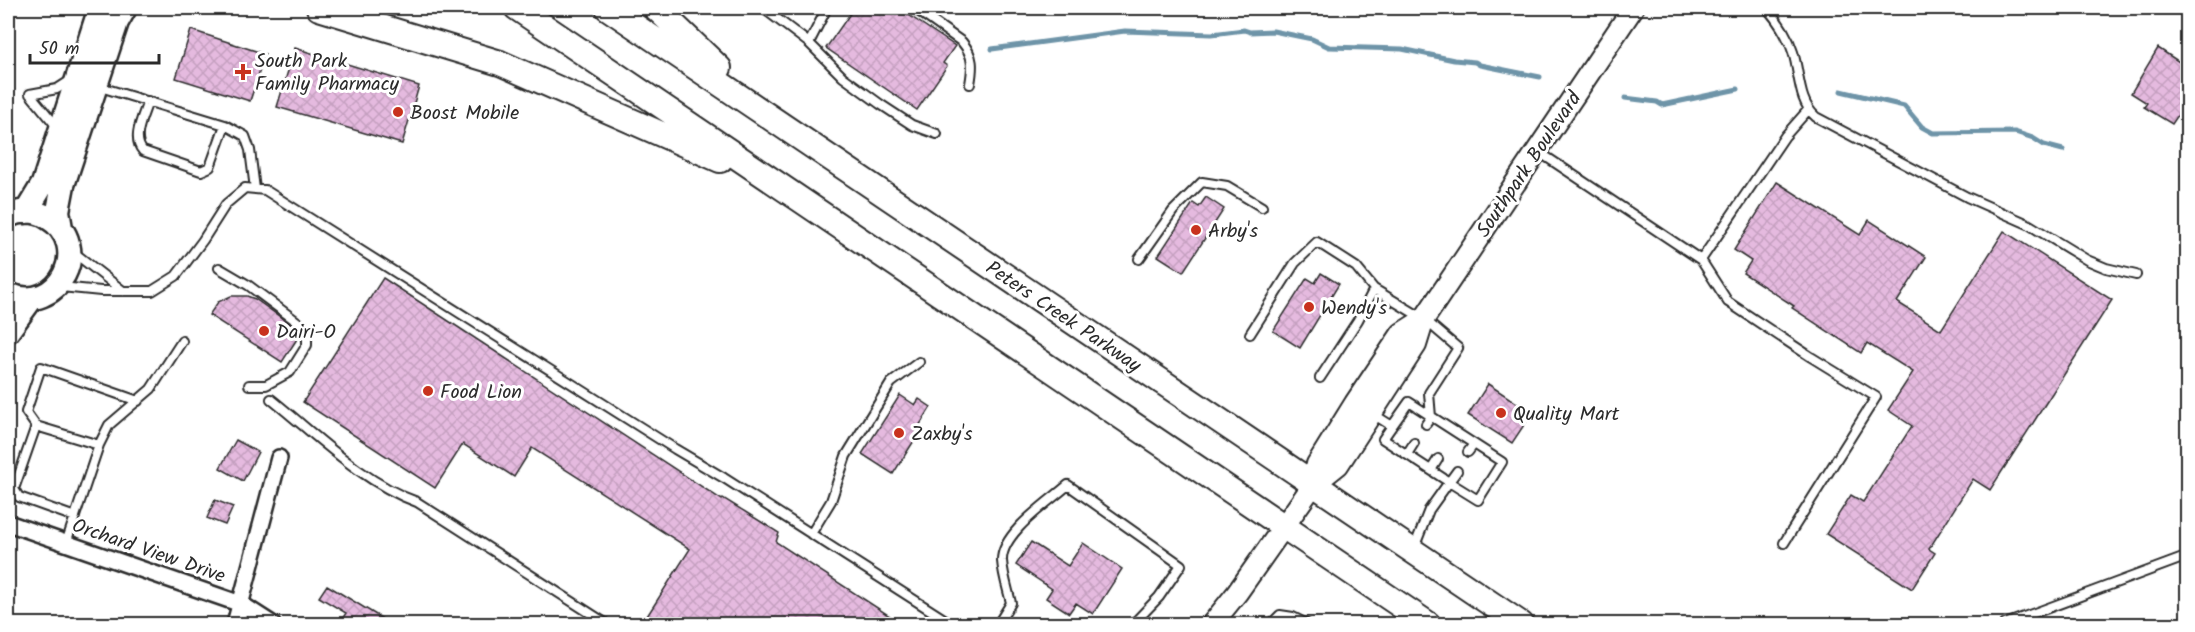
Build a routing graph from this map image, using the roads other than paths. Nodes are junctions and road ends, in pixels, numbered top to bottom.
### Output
1 (100, 8) edge
2 (125, 8) edge
3 (319, 8) edge
4 (517, 8) edge
5 (608, 8) edge
6 (656, 8) edge
7 (763, 8) edge
8 (827, 8) edge
9 (914, 8) edge
10 (1633, 8) edge
11 (1767, 8) edge
12 (773, 10) edge
13 (809, 43) junction
14 (87, 80) junction
15 (970, 84) dead end
16 (148, 101) junction
17 (1808, 110) junction
18 (779, 122) junction
19 (225, 125) junction
20 (60, 131) junction
21 (937, 134) dead end
22 (1537, 151) junction
23 (255, 189) junction
24 (786, 191) junction
25 (1262, 207) dead end
26 (17, 214) edge
27 (65, 238) junction
28 (1138, 259) dead end
29 (1701, 260) junction
30 (219, 268) dead end
31 (2136, 275) dead end
32 (57, 286) junction
33 (1374, 289) junction
34 (123, 291) junction
35 (8, 294) edge
36 (32, 298) junction
37 (1424, 319) junction
38 (8, 331) edge
39 (1250, 334) dead end
40 (182, 341) dead end
41 (919, 362) dead end
42 (1320, 378) dead end
43 (249, 385) dead end
44 (271, 399) dead end
45 (138, 401) junction
46 (1371, 413) junction
47 (1428, 420) junction
48 (36, 426) junction
49 (1392, 426) junction
50 (1414, 443) dead end
51 (1474, 444) junction
52 (99, 445) junction
53 (1468, 452) dead end
54 (1407, 454) junction
55 (279, 458) dead end
56 (1438, 459) dead end
57 (1431, 470) junction
58 (1457, 471) dead end
59 (1449, 482) junction
60 (1313, 485) junction
61 (75, 517) junction
62 (8, 523) edge
63 (1283, 527) junction
64 (811, 534) junction
65 (66, 543) junction
66 (1784, 543) dead end
67 (1413, 552) junction
68 (2187, 556) edge
69 (241, 604) junction
70 (939, 621) edge
71 (235, 624) edge
72 (272, 624) edge
73 (607, 624) edge
74 (952, 624) edge
75 (998, 624) edge
76 (1133, 624) edge
77 (1212, 624) edge
78 (1271, 624) edge
79 (1307, 624) edge
80 (1428, 624) edge
81 (1521, 624) edge
82 (2005, 624) edge

1 - 14 main road
2 - 14 main road
3 - 24 main road
4 - 24 main road
5 - 18 main road, Peters Creek Parkway
6 - 18 main road
7 - 12 lane
8 - 13 lane
9 - 15 lane
10 - 22 street, Southpark Boulevard
11 - 17 lane
12 - 13 lane
13 - 21 lane
14 - 16 lane
14 - 20 main road
14 - 20 lane
14 - 27 main road
16 - 19 lane
16 - 19 lane
17 - 29 lane
17 - 31 lane
18 - 60 main road, Peters Creek Parkway
19 - 23 lane
20 - 26 main road
22 - 29 lane
22 - 37 street, Southpark Boulevard
23 - 34 lane
23 - 64 lane
24 - 63 main road
25 - 28 lane
26 - 27 main road
27 - 32 main road
27 - 34 lane
29 - 66 lane
30 - 43 lane
32 - 34 lane
32 - 36 main road
33 - 37 lane
33 - 39 lane
33 - 42 lane
35 - 36 main road
36 - 38 main road
37 - 46 street, Southpark Boulevard
37 - 47 lane
37 - 60 street, Southpark Boulevard
40 - 45 lane
41 - 64 lane
44 - 73 lane
45 - 48 lane
45 - 52 lane
46 - 49 lane
46 - 60 street, Southpark Boulevard
47 - 49 lane
47 - 51 lane
48 - 52 lane
48 - 61 lane
49 - 54 lane
50 - 54 lane
51 - 53 lane
51 - 59 lane
52 - 61 lane
54 - 57 lane
55 - 69 street
56 - 57 lane
57 - 59 lane
58 - 59 lane
59 - 67 lane
60 - 63 street, Southpark Boulevard
60 - 67 main road, Peters Creek Parkway
61 - 65 lane
62 - 65 street, Orchard View Drive
63 - 77 street, Southpark Boulevard
63 - 80 main road
64 - 70 lane
65 - 69 street, Orchard View Drive
67 - 81 main road, Peters Creek Parkway
68 - 82 lane
69 - 71 street
69 - 72 street, Orchard View Drive
70 - 74 lane
75 - 76 lane
78 - 79 lane

